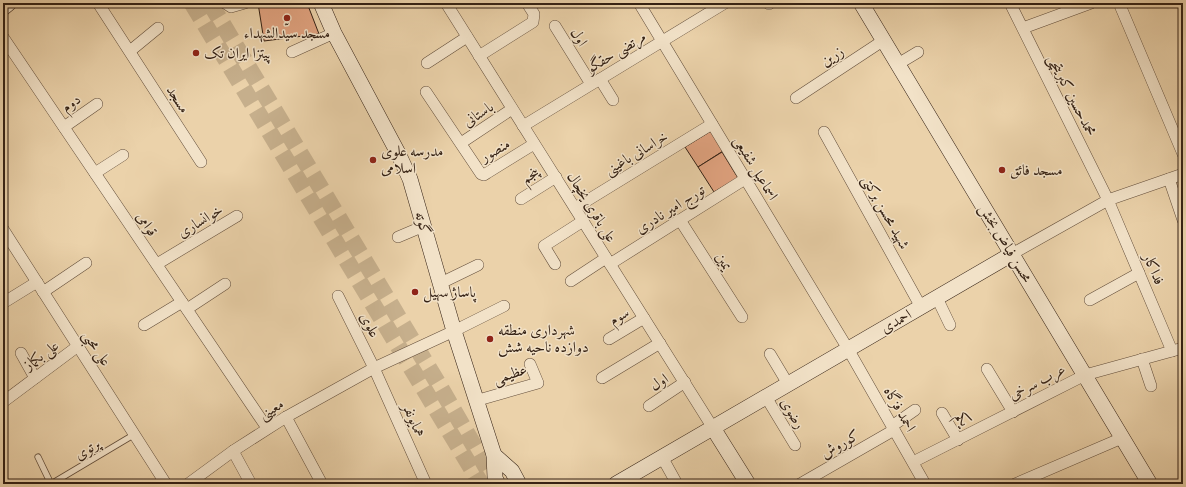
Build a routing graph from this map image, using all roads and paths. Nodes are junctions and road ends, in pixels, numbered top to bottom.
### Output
1 (9, 3) edge
2 (98, 3) edge
3 (225, 3) edge
4 (246, 3) edge
5 (321, 3) edge
6 (446, 3) edge
7 (527, 3) edge
8 (639, 3) edge
9 (725, 3) edge
10 (861, 3) edge
11 (1010, 3) edge
12 (1091, 3) edge
13 (1119, 3) edge
14 (3, 8) edge
15 (555, 26) dead end
16 (158, 28) dead end
17 (1022, 28) junction
18 (334, 33) junction
19 (3, 37) edge
20 (467, 37) junction
21 (884, 40) junction
22 (662, 41) junction
23 (130, 51) junction
24 (292, 52) dead end
25 (918, 52) dead end
26 (479, 56) junction
27 (427, 64) dead end
28 (898, 64) junction
29 (596, 82) junction
30 (426, 92) dead end
31 (796, 98) dead end
32 (613, 100) dead end
33 (97, 104) dead end
34 (512, 109) junction
35 (712, 124) junction
36 (523, 126) junction
37 (64, 127) junction
38 (824, 132) dead end
39 (461, 143) junction
40 (534, 144) junction
41 (1183, 154) edge
42 (123, 155) dead end
43 (201, 162) dead end
44 (95, 173) junction
45 (1183, 174) edge
46 (556, 177) junction
47 (745, 179) junction
48 (1169, 179) junction
49 (521, 199) dead end
50 (1108, 200) junction
51 (575, 208) junction
52 (237, 216) dead end
53 (680, 220) junction
54 (1183, 220) edge
55 (583, 221) junction
56 (424, 226) junction
57 (3, 229) edge
58 (398, 237) dead end
59 (7, 246) edge
60 (1012, 254) junction
61 (608, 261) junction
62 (86, 263) dead end
63 (157, 264) junction
64 (555, 264) dead end
65 (478, 265) dead end
66 (1139, 273) junction
67 (571, 281) dead end
68 (37, 282) junction
69 (441, 283) junction
70 (225, 284) dead end
71 (43, 292) junction
72 (338, 296) dead end
73 (936, 298) junction
74 (1090, 300) dead end
75 (3, 303) edge
76 (184, 305) junction
77 (504, 306) dead end
78 (921, 306) junction
79 (742, 317) dead end
80 (644, 318) junction
81 (144, 325) dead end
82 (950, 325) dead end
83 (454, 331) junction
84 (609, 339) dead end
85 (660, 343) junction
86 (78, 346) junction
87 (848, 349) junction
88 (1178, 350) edge
89 (21, 353) dead end
90 (770, 354) dead end
91 (1142, 359) junction
92 (530, 364) dead end
93 (374, 368) junction
94 (987, 368) dead end
95 (1085, 375) junction
96 (34, 378) junction
97 (602, 378) dead end
98 (685, 382) junction
99 (788, 384) junction
100 (1151, 386) dead end
101 (766, 397) junction
102 (475, 401) junction
103 (3, 402) edge
104 (649, 406) dead end
105 (915, 410) dead end
106 (1013, 412) junction
107 (942, 413) dead end
108 (286, 417) junction
109 (267, 428) junction
110 (713, 428) junction
111 (893, 428) junction
112 (135, 434) junction
113 (1122, 438) junction
114 (958, 440) junction
115 (795, 445) dead end
116 (232, 451) junction
117 (494, 455) junction
118 (38, 457) dead end
119 (662, 457) junction
120 (913, 462) junction
121 (51, 484) edge
122 (166, 484) edge
123 (188, 484) edge
124 (251, 484) edge
125 (322, 484) edge
126 (426, 484) edge
127 (498, 484) edge
128 (519, 484) edge
129 (616, 484) edge
130 (677, 484) edge
131 (748, 484) edge
132 (800, 484) edge
133 (925, 484) edge
134 (1016, 484) edge
135 (1150, 484) edge

1 - 14 street
2 - 23 street, مسجد
3 - 4 street
5 - 18 street, گوته
6 - 20 street, علی باقری یخچال
7 - 26 street
8 - 22 street, اسماعیل شفیعی
9 - 22 street, مرتضی حقگو
10 - 21 street, محسن فیاض بخش
11 - 17 street, محمدحسین کبریتچی
12 - 17 street
13 - 41 street
15 - 29 street, اول
16 - 23 street
17 - 50 street, محمدحسین کبریتچی
18 - 24 street
18 - 56 street, گوته
19 - 37 street, قوامی
20 - 26 street, علی باقری یخچال
20 - 27 street
21 - 28 street, محسن فیاض بخش
21 - 31 street, زرین
22 - 29 street, مرتضی حقگو
22 - 35 street, اسماعیل شفیعی
23 - 43 street, مسجد
25 - 28 street
26 - 34 street, علی باقری یخچال
28 - 60 street, محسن فیاض بخش
29 - 32 street
29 - 36 street, مرتضی حقگو
30 - 39 street
33 - 37 street, دوم
34 - 36 street, علی باقری یخچال
34 - 39 street, باستانی
35 - 47 street, اسماعیل شفیعی
35 - 51 street, خراسانی باغینی
36 - 40 street, علی باقری یخچال
37 - 44 street, قوامی
38 - 78 street, شهید محسن برکتی
39 - 40 street, منصور
40 - 46 street, علی باقری یخچال
42 - 44 street
44 - 63 street, قوامی
45 - 48 street, احمدی
46 - 49 street, پنجم
46 - 51 street, علی باقری یخچال
47 - 53 street, تورج امیر نادری
47 - 87 street, اسماعیل شفیعی
48 - 50 street, احمدی
48 - 54 street
50 - 60 street, احمدی
50 - 66 street, فداکار
51 - 55 street, علی باقری یخچال
52 - 63 street, خوانساری
53 - 61 street, تورج امیر نادری
53 - 79 street, یمین
55 - 61 street, علی باقری یخچال
55 - 64 street
56 - 58 street
56 - 69 street, گوته
57 - 59 street, علی محبی
59 - 68 street, علی محبی
60 - 73 street, احمدی
60 - 95 street, محسن فیاض بخش
61 - 67 street, تورج امیر نادری
61 - 80 street, علی باقری یخچال
62 - 71 street
63 - 76 street, قوامی
65 - 69 street
66 - 74 street
66 - 88 street, فداکار
68 - 71 street, علی محبی
68 - 75 street
69 - 83 street, گوته
70 - 76 street
71 - 86 street, علی محبی
72 - 93 street, علوی
73 - 78 street, احمدی
73 - 82 street
76 - 81 street
76 - 109 street, قوامی
77 - 83 street, معینی
78 - 87 street, احمدی
80 - 84 street, سوم
80 - 85 street, علی باقری یخچال
83 - 93 street, معینی
83 - 102 street, گوته
85 - 97 street
85 - 98 street, علی باقری یخچال
86 - 96 street, علی بکماز
86 - 112 street, علی محبی
87 - 99 street, احمدی
87 - 111 street, احمد فزگاه
88 - 91 street, عرب سرخی
89 - 96 street
90 - 99 street
91 - 95 street, عرب سرخی
91 - 100 street
92 - 102 street, عظیمی
93 - 108 street, معینی
93 - 126 street, همایونفر
94 - 106 street
95 - 106 street, عرب سرخی
95 - 113 street, محسن فیاض بخش
96 - 103 street, علی بکماز
98 - 104 street, اول
98 - 110 street, علی باقری یخچال
99 - 101 street, احمدی
101 - 110 street, احمدی
101 - 115 street, رضوی
102 - 117 street, گوته
105 - 111 street
106 - 114 street, عرب سرخی
107 - 114 street, یکم
108 - 109 street, معینی
108 - 125 street
109 - 116 street, معینی
110 - 119 street, احمدی
110 - 131 street
111 - 120 street, احمد فزگاه
111 - 132 street, کوروش
112 - 121 lane, پرتوی
112 - 122 street, علی محبی
113 - 134 street
113 - 135 street, محسن فیاض بخش
114 - 120 street, عرب سرخی
116 - 123 street, معینی
116 - 124 street
117 - 127 street, گوته
117 - 128 street, گوته
118 - 121 lane
119 - 129 street, احمدی
119 - 130 street
120 - 133 street, احمد فزگاه

